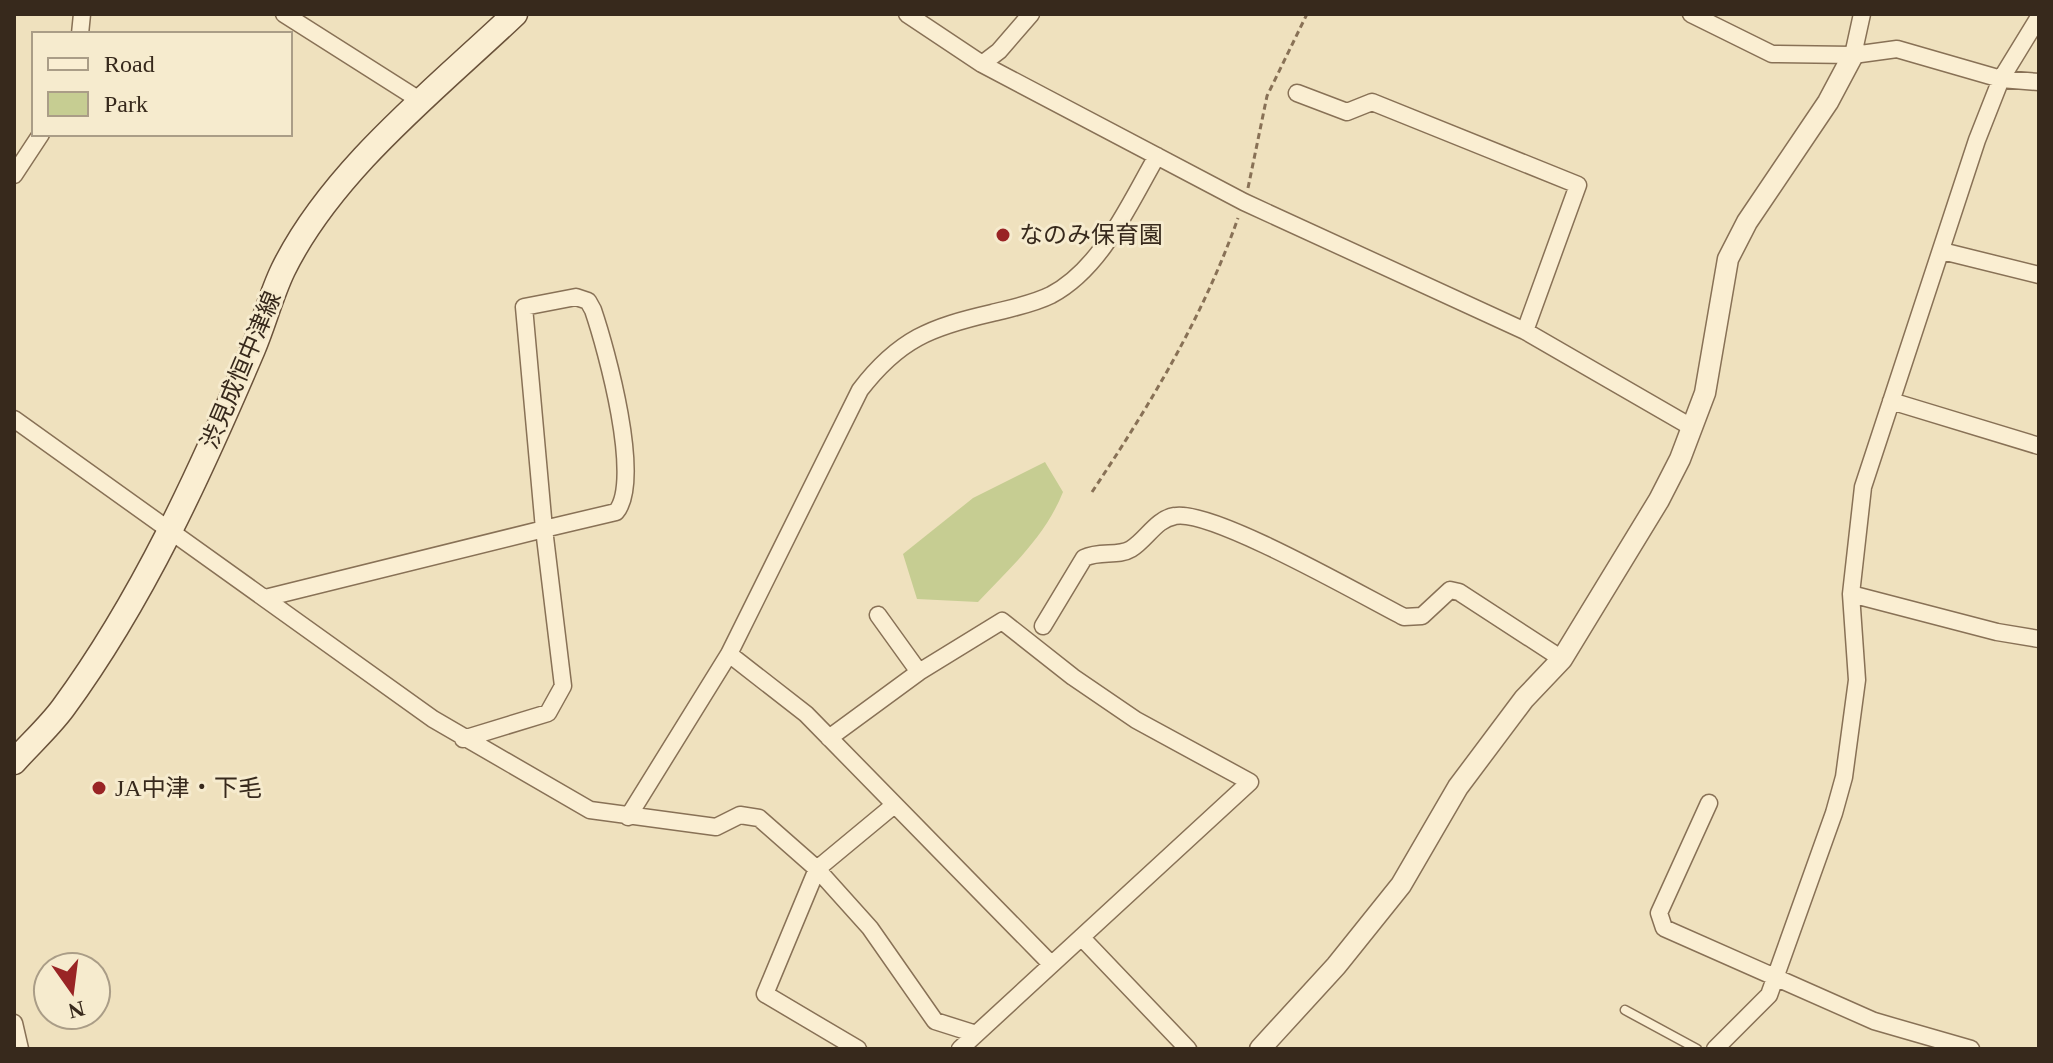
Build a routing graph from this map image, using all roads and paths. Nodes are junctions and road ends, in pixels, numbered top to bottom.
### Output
1 (284, 14) edge
2 (515, 14) edge
3 (907, 14) edge
4 (1031, 14) edge
5 (1307, 14) edge
6 (1692, 14) edge
7 (1862, 14) edge
8 (2039, 17) edge
9 (1853, 55) junction
10 (982, 64) junction
11 (2001, 79) junction
12 (2039, 82) edge
13 (1297, 93) dead end
14 (421, 101) junction
15 (40, 136) edge
16 (1157, 156) junction
17 (14, 175) edge
18 (1244, 202) junction
19 (1942, 251) junction
20 (2039, 275) edge
21 (1525, 331) junction
22 (1891, 401) junction
23 (14, 419) edge
24 (1693, 428) junction
25 (2039, 446) edge
26 (1092, 492) dead end
27 (170, 529) junction
28 (544, 529) junction
29 (1851, 594) junction
30 (265, 598) junction
31 (878, 615) dead end
32 (1043, 626) dead end
33 (2039, 639) edge
34 (729, 654) junction
35 (1562, 659) junction
36 (919, 672) junction
37 (829, 738) junction
38 (463, 739) junction
39 (14, 762) edge
40 (1709, 803) dead end
41 (893, 806) junction
42 (628, 817) junction
43 (817, 869) junction
44 (1083, 939) junction
45 (1051, 964) junction
46 (1775, 979) junction
47 (1625, 1010) dead end
48 (14, 1023) edge
49 (976, 1034) junction
50 (20, 1049) edge
51 (858, 1049) edge
52 (960, 1049) edge
53 (1188, 1049) edge
54 (1260, 1049) edge
55 (1697, 1049) edge
56 (1715, 1049) edge
57 (1971, 1049) edge

1 - 14 street
2 - 14 main road, 渋見成恒中津線
3 - 10 street
4 - 10 street
5 - 18 path
6 - 9 street
7 - 9 street
8 - 11 street
9 - 11 street
9 - 24 street
10 - 16 street
11 - 12 street
11 - 19 street
13 - 21 street
14 - 27 main road, 渋見成恒中津線
15 - 17 street
16 - 18 street
16 - 34 street
18 - 21 street
18 - 26 path
19 - 20 street
19 - 22 street
21 - 24 street
22 - 25 street
22 - 29 street
23 - 27 street
24 - 35 street
27 - 30 street
27 - 39 main road, 渋見成恒中津線
28 - 28 street
28 - 30 street
28 - 38 street
29 - 33 street
29 - 46 street
30 - 38 street
31 - 36 street
32 - 35 street
34 - 37 street
34 - 42 street
35 - 54 street
36 - 37 street
36 - 44 street
37 - 41 street
38 - 42 street
40 - 46 street
41 - 43 street
41 - 45 street
42 - 43 street
43 - 49 street
43 - 51 street
44 - 45 street
44 - 53 street
45 - 49 street
46 - 56 street
46 - 57 street
47 - 55 lane
48 - 50 street
49 - 52 street

